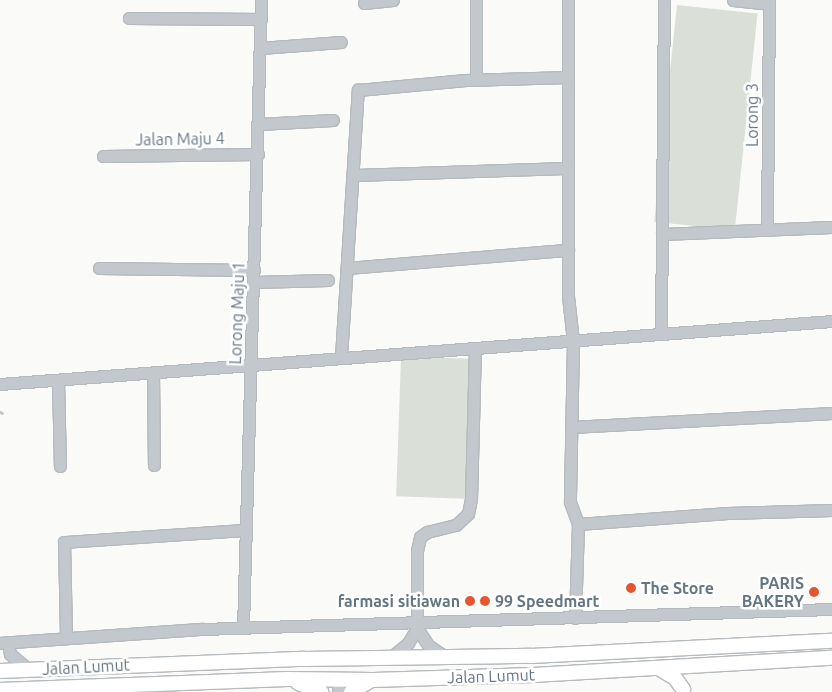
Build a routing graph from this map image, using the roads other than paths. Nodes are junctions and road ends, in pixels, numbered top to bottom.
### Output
1 (261, 0) edge
2 (393, 0) edge
3 (476, 0) edge
4 (568, 0) edge
5 (664, 0) edge
6 (733, 0) edge
7 (768, 2) edge
8 (364, 3) dead end
9 (129, 18) dead end
10 (261, 19) junction
11 (341, 42) dead end
12 (260, 48) junction
13 (568, 77) junction
14 (476, 80) junction
15 (333, 120) dead end
16 (258, 124) junction
17 (258, 154) junction
18 (103, 156) dead end
19 (568, 168) junction
20 (353, 176) junction
21 (832, 227) edge
22 (767, 230) junction
23 (662, 234) junction
24 (568, 250) junction
25 (99, 268) dead end
26 (347, 268) junction
27 (254, 270) junction
28 (328, 280) dead end
29 (254, 282) junction
30 (832, 321) edge
31 (661, 334) junction
32 (572, 341) junction
33 (475, 348) junction
34 (341, 357) junction
35 (251, 365) junction
36 (153, 373) junction
37 (58, 380) junction
38 (0, 384) edge
39 (832, 412) edge
40 (572, 427) junction
41 (60, 466) dead end
42 (154, 466) dead end
43 (832, 510) edge
44 (578, 524) junction
45 (246, 530) junction
46 (832, 609) edge
47 (574, 618) junction
48 (417, 625) junction
49 (243, 628) junction
50 (66, 636) junction
51 (832, 641) edge
52 (4, 642) edge
53 (565, 653) junction
54 (500, 657) junction
55 (447, 658) junction
56 (832, 658) edge
57 (304, 659) junction
58 (372, 659) junction
59 (388, 660) junction
60 (700, 666) junction
61 (659, 669) junction
62 (30, 670) junction
63 (0, 671) edge
64 (595, 672) junction
65 (534, 675) junction
66 (287, 679) junction
67 (373, 680) junction
68 (338, 686) edge
69 (96, 689) edge
70 (7, 690) edge
71 (43, 690) edge
72 (683, 691) edge
73 (320, 692) edge
74 (351, 692) edge

1 - 10 street, Lorong Maju 1
2 - 8 street
3 - 14 street
4 - 13 street
5 - 23 street
6 - 7 street
7 - 22 street, Lorong 3
9 - 10 street
10 - 12 street, Lorong Maju 1
11 - 12 street
12 - 16 street, Lorong Maju 1
13 - 14 street
13 - 19 street
14 - 20 street
15 - 16 street
16 - 17 street, Lorong Maju 1
17 - 18 street, Jalan Maju 4
17 - 27 street, Lorong Maju 1
19 - 20 street
19 - 24 street
20 - 26 street
21 - 22 street
22 - 23 street
23 - 31 street
24 - 26 street
24 - 32 street
25 - 27 street
26 - 34 street
27 - 29 street, Lorong Maju 1
28 - 29 street
29 - 35 street, Lorong Maju 1
30 - 31 street
31 - 32 street
32 - 33 street
32 - 40 street
33 - 34 street
33 - 48 street
34 - 35 street
35 - 36 street
35 - 45 street, Lorong Maju 1
36 - 37 street
36 - 42 street
37 - 38 street
37 - 41 street
39 - 40 street
40 - 44 street
43 - 44 street
44 - 47 street
45 - 49 street, Lorong Maju 1
45 - 50 street
46 - 47 street
47 - 48 street
48 - 49 street
48 - 55 street
48 - 59 street
49 - 50 street
50 - 52 street
51 - 53 main road, Jalan Lumut
52 - 62 street
53 - 54 main road, Jalan Lumut
53 - 64 main road
54 - 55 main road, Jalan Lumut
54 - 65 main road
55 - 59 main road, Jalan Lumut
56 - 60 main road, Jalan Lumut
57 - 58 main road, Jalan Lumut
57 - 62 main road, Jalan Lumut
57 - 68 main road
58 - 59 main road, Jalan Lumut
58 - 68 main road
60 - 61 main road, Jalan Lumut
60 - 72 main road
61 - 64 main road, Jalan Lumut
61 - 72 main road
62 - 63 main road, Jalan Lumut
64 - 65 main road, Jalan Lumut
65 - 67 main road, Jalan Lumut
66 - 68 main road, Jalan Lumut
66 - 69 main road, Jalan Lumut
66 - 73 main road
67 - 68 main road, Jalan Lumut
67 - 74 main road
69 - 71 main road, Jalan Lumut
70 - 71 main road, Jalan Lumut

